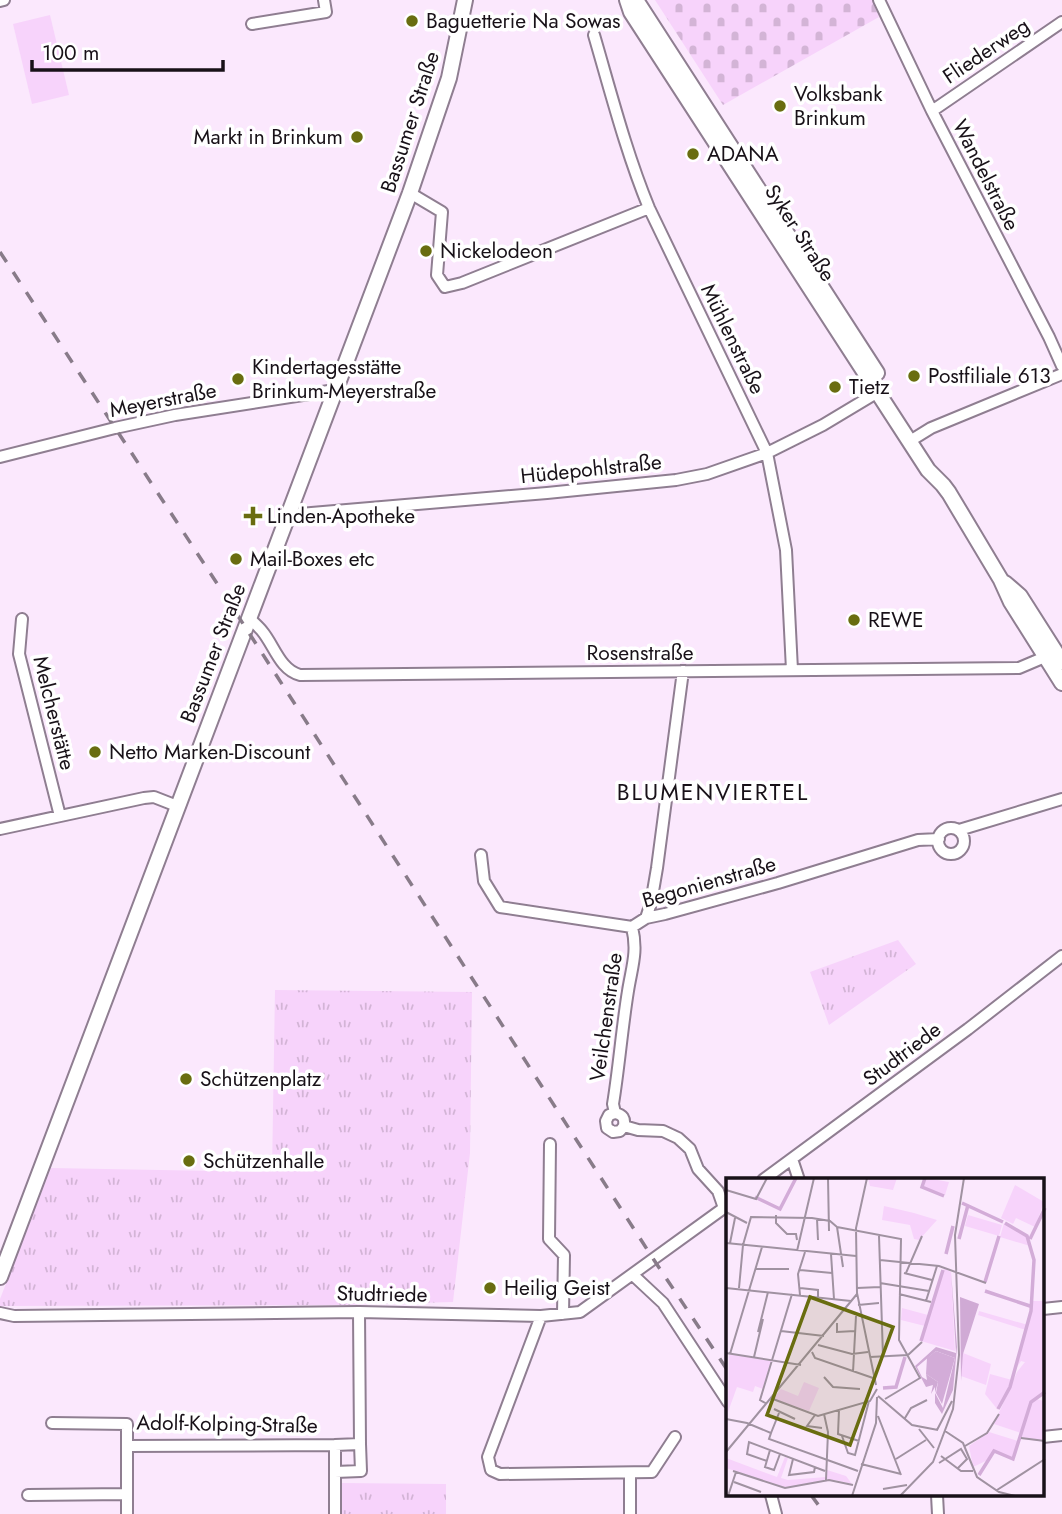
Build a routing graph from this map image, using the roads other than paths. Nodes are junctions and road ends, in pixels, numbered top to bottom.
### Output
1 (324, 0) edge
2 (465, 0) edge
3 (628, 0) edge
4 (636, 0) edge
5 (879, 0) edge
6 (1062, 22) edge
7 (253, 24) dead end
8 (594, 35) dead end
9 (932, 111) junction
10 (410, 193) junction
11 (649, 208) junction
12 (1062, 366) edge
13 (1062, 374) edge
14 (335, 390) junction
15 (878, 392) junction
16 (914, 438) junction
17 (767, 453) junction
18 (0, 457) edge
19 (288, 514) junction
20 (249, 618) junction
21 (22, 619) dead end
22 (1054, 657) edge
23 (792, 670) junction
24 (683, 671) junction
25 (1062, 683) edge
26 (1062, 799) edge
27 (177, 806) junction
28 (60, 816) junction
29 (0, 829) edge
30 (958, 830) junction
31 (939, 839) junction
32 (481, 855) dead end
33 (646, 918) junction
34 (632, 927) junction
35 (1062, 956) edge
36 (615, 1113) junction
37 (624, 1126) junction
38 (550, 1144) dead end
39 (792, 1159) junction
40 (766, 1178) edge
41 (798, 1178) edge
42 (726, 1206) edge
43 (633, 1275) junction
44 (0, 1277) edge
45 (1062, 1307) edge
46 (1044, 1309) edge
47 (359, 1312) junction
48 (0, 1314) edge
49 (563, 1314) junction
50 (541, 1316) junction
51 (726, 1399) edge
52 (52, 1423) dead end
53 (1062, 1435) edge
54 (675, 1437) dead end
55 (1044, 1437) edge
56 (360, 1444) junction
57 (335, 1445) junction
58 (127, 1446) junction
59 (335, 1472) junction
60 (630, 1473) junction
61 (127, 1494) junction
62 (28, 1495) dead end
63 (771, 1496) edge
64 (937, 1496) edge
65 (127, 1514) edge
66 (335, 1514) edge
67 (630, 1514) edge
68 (776, 1514) edge
69 (938, 1514) edge

1 - 7 street
2 - 10 street, Bassumer Straße
3 - 15 street, Syker Straße
4 - 16 street, Syker Straße
5 - 9 street, Wandelstraße
6 - 9 street, Fliederweg
8 - 11 street, Mühlenstraße
9 - 12 street, Wandelstraße
10 - 11 street
10 - 14 street, Bassumer Straße
11 - 17 street, Mühlenstraße
13 - 16 street
14 - 18 street, Meyerstraße
14 - 19 street, Bassumer Straße
15 - 16 street, Syker Straße
15 - 17 street, Hüdepohlstraße
16 - 22 street, Syker Straße
17 - 19 street, Hüdepohlstraße
17 - 23 street, Mühlenstraße
19 - 20 street, Bassumer Straße
20 - 24 street, Rosenstraße
20 - 27 street, Bassumer Straße
21 - 28 street, Melcherstätte
22 - 23 street, Rosenstraße
22 - 25 street, Syker Straße
23 - 24 street, Rosenstraße
24 - 33 street
26 - 30 street, Begonienstraße
27 - 28 street
27 - 44 street, Bassumer Straße
28 - 29 street
30 - 31 street, Begonienstraße
30 - 31 street, Begonienstraße
31 - 33 street, Begonienstraße
32 - 34 street, Begonienstraße
33 - 34 street, Begonienstraße
34 - 36 street, Veilchenstraße
35 - 39 street, Studtriede
36 - 37 street, Veilchenstraße
36 - 37 street, Veilchenstraße
37 - 42 street, Veilchenstraße
38 - 49 street
39 - 40 street, Studtriede
39 - 41 street
42 - 43 street, Studtriede
43 - 49 street, Studtriede
43 - 51 street
45 - 46 street
47 - 48 street, Studtriede
47 - 50 street, Studtriede
47 - 56 street
49 - 50 street, Studtriede
50 - 60 street
52 - 58 street, Adolf-Kolping-Straße
53 - 55 street
54 - 60 street
56 - 57 street, Adolf-Kolping-Straße
56 - 59 street
57 - 58 street, Adolf-Kolping-Straße
57 - 59 street
58 - 61 street
59 - 66 street
60 - 67 street
61 - 62 street
61 - 65 street
63 - 68 street
64 - 69 street

